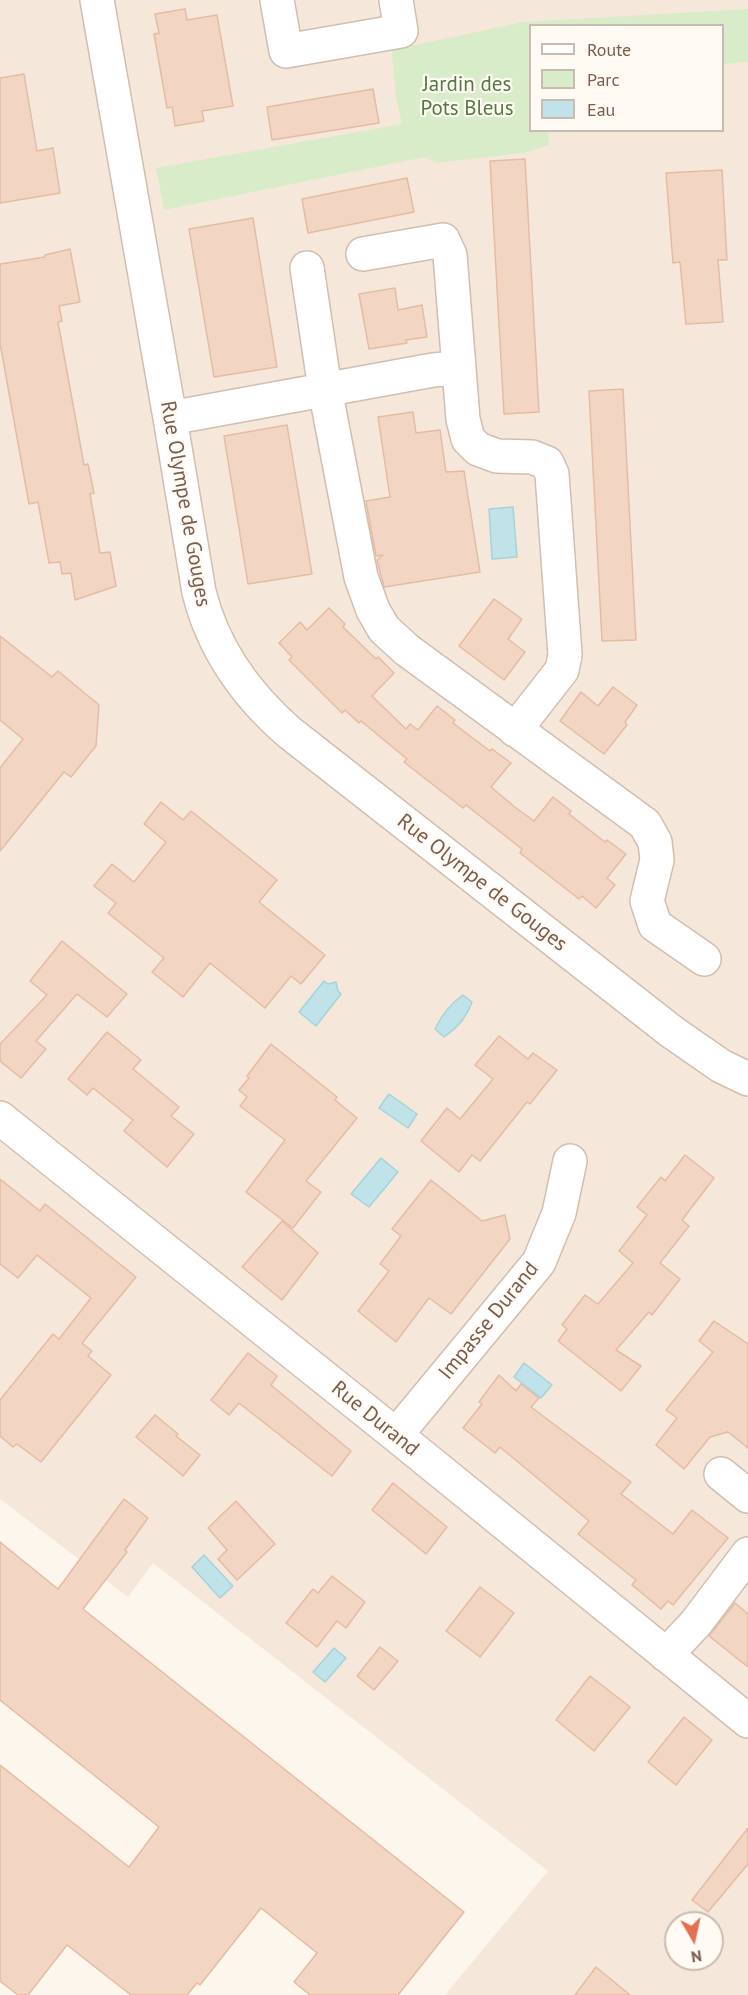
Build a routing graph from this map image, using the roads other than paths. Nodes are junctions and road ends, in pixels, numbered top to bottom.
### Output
1 (97, 0) edge
2 (277, 0) edge
3 (396, 0) edge
4 (363, 254) dead end
5 (307, 268) dead end
6 (458, 368) junction
7 (325, 389) junction
8 (170, 418) junction
9 (515, 730) junction
10 (704, 959) dead end
11 (748, 1078) edge
12 (0, 1119) edge
13 (570, 1161) dead end
14 (396, 1436) junction
15 (722, 1474) dead end
16 (748, 1496) edge
17 (748, 1554) edge
18 (666, 1655) junction
19 (747, 1718) edge

1 - 8 street, Rue Olympe de Gouges
2 - 3 street
4 - 6 street
5 - 7 street
6 - 7 street
6 - 9 street
7 - 8 street
7 - 9 street
8 - 11 street, Rue Olympe de Gouges
9 - 10 street
12 - 14 street, Rue Durand
13 - 14 street, Impasse Durand
14 - 18 street, Rue Durand
15 - 16 street
17 - 18 street
18 - 19 street, Rue Durand

